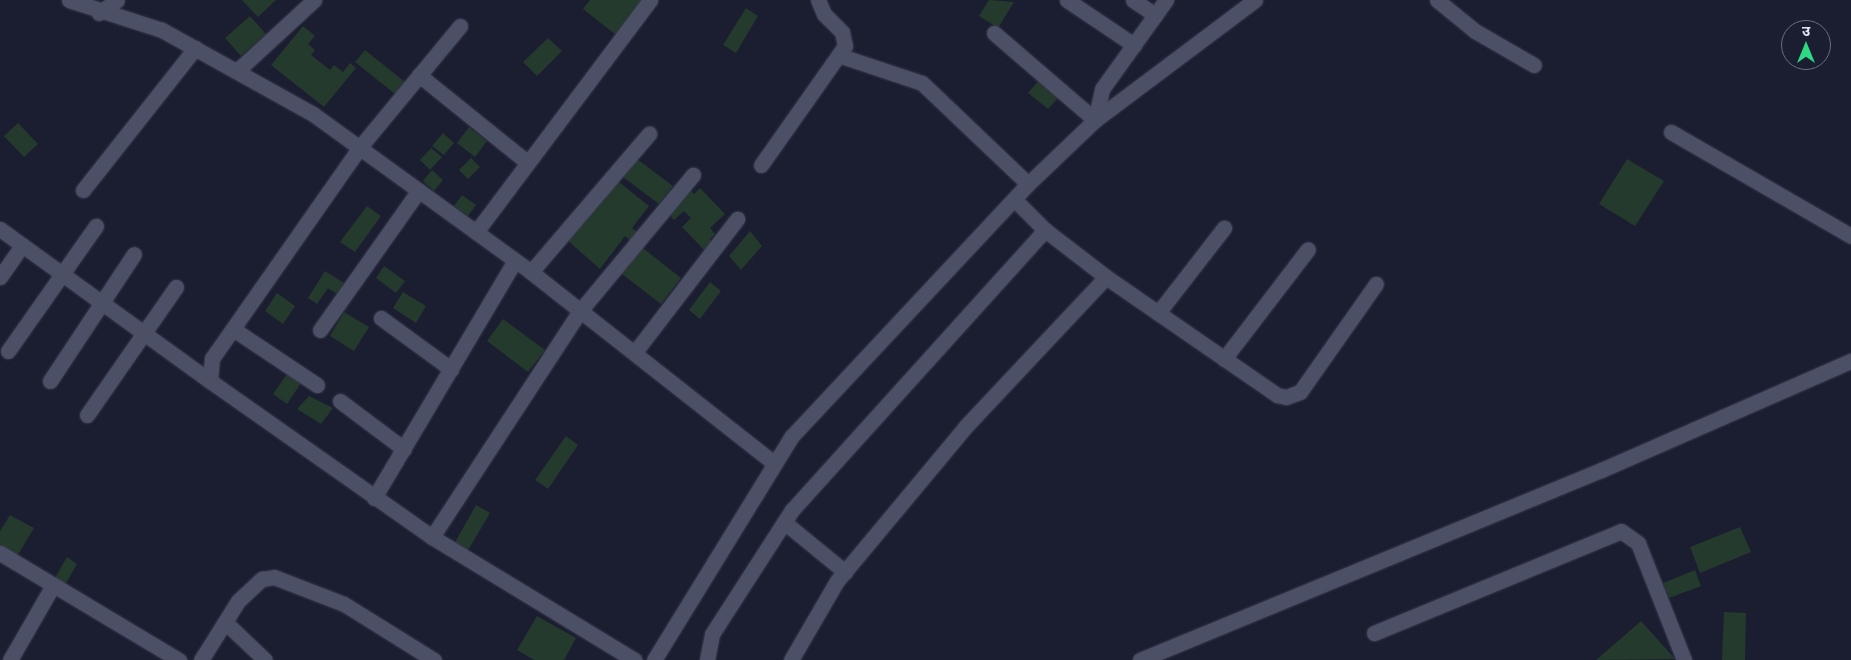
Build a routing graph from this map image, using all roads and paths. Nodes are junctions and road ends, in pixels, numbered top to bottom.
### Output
1 (69, 0) edge
2 (117, 0) edge
3 (314, 0) edge
4 (650, 0) edge
5 (818, 0) edge
6 (1067, 0) edge
7 (1133, 0) edge
8 (1166, 0) edge
9 (1255, 0) edge
10 (1437, 0) edge
11 (99, 13) junction
12 (1155, 15) junction
13 (460, 26) dead end
14 (994, 34) dead end
15 (1134, 45) junction
16 (195, 48) junction
17 (841, 56) junction
18 (1534, 65) dead end
19 (237, 71) junction
20 (419, 75) junction
21 (1095, 120) junction
22 (1671, 132) dead end
23 (649, 134) dead end
24 (360, 146) junction
25 (528, 163) junction
26 (761, 165) dead end
27 (693, 175) dead end
28 (1028, 184) junction
29 (83, 190) dead end
30 (419, 190) junction
31 (1014, 199) junction
32 (737, 219) dead end
33 (96, 226) dead end
34 (1224, 228) dead end
35 (0, 229) edge
36 (1045, 230) junction
37 (476, 232) junction
38 (1851, 236) edge
39 (22, 244) junction
40 (1308, 249) dead end
41 (134, 254) dead end
42 (515, 261) junction
43 (61, 272) junction
44 (531, 272) junction
45 (0, 277) edge
46 (1106, 277) junction
47 (1376, 284) dead end
48 (176, 287) dead end
49 (101, 302) junction
50 (580, 311) junction
51 (1158, 313) junction
52 (381, 318) dead end
53 (233, 329) junction
54 (320, 330) dead end
55 (144, 332) junction
56 (8, 351) dead end
57 (635, 352) junction
58 (1224, 359) junction
59 (1851, 361) edge
60 (451, 369) junction
61 (50, 381) dead end
62 (210, 381) junction
63 (317, 385) dead end
64 (340, 402) dead end
65 (87, 415) dead end
66 (404, 448) junction
67 (774, 463) junction
68 (374, 498) junction
69 (784, 522) junction
70 (432, 537) junction
71 (0, 553) edge
72 (845, 572) junction
73 (52, 588) junction
74 (225, 622) junction
75 (1374, 633) dead end
76 (10, 660) edge
77 (179, 660) edge
78 (201, 660) edge
79 (265, 660) edge
80 (434, 660) edge
81 (634, 660) edge
82 (654, 660) edge
83 (706, 660) edge
84 (791, 660) edge
85 (1140, 660) edge
86 (1684, 660) edge

1 - 11 street
2 - 11 street
3 - 19 street
4 - 25 street
5 - 17 street
6 - 15 street
7 - 12 street
8 - 12 street
9 - 21 street
10 - 18 street
11 - 16 street
12 - 15 street
13 - 20 street
14 - 21 street
15 - 21 street
16 - 19 street
16 - 29 street
17 - 26 street
17 - 28 street
19 - 24 street
20 - 24 street
20 - 25 street
21 - 28 street
22 - 38 street
23 - 44 street
24 - 30 street
24 - 53 street
25 - 37 street
27 - 50 street
28 - 31 street
30 - 37 street
30 - 54 street
31 - 36 street
31 - 67 street
32 - 57 street
33 - 43 street
34 - 51 street
35 - 39 street
36 - 46 street
36 - 69 street
37 - 42 street
39 - 43 street
39 - 45 street
40 - 58 street
41 - 49 street
42 - 44 street
42 - 60 street
43 - 49 street
43 - 56 street
44 - 50 street
46 - 51 street
46 - 72 street
47 - 58 street
48 - 55 street
49 - 55 street
49 - 61 street
50 - 57 street
50 - 70 street
51 - 58 street
52 - 60 street
53 - 62 street
53 - 63 street
55 - 62 street
55 - 65 street
57 - 67 street
59 - 85 street
60 - 66 street
62 - 68 street
64 - 66 street
66 - 68 street
67 - 82 street
68 - 70 street
69 - 72 street
69 - 83 street
70 - 81 street
71 - 73 street
72 - 84 street
73 - 76 street
73 - 77 street
74 - 78 street
74 - 79 street
74 - 80 street
75 - 86 street

